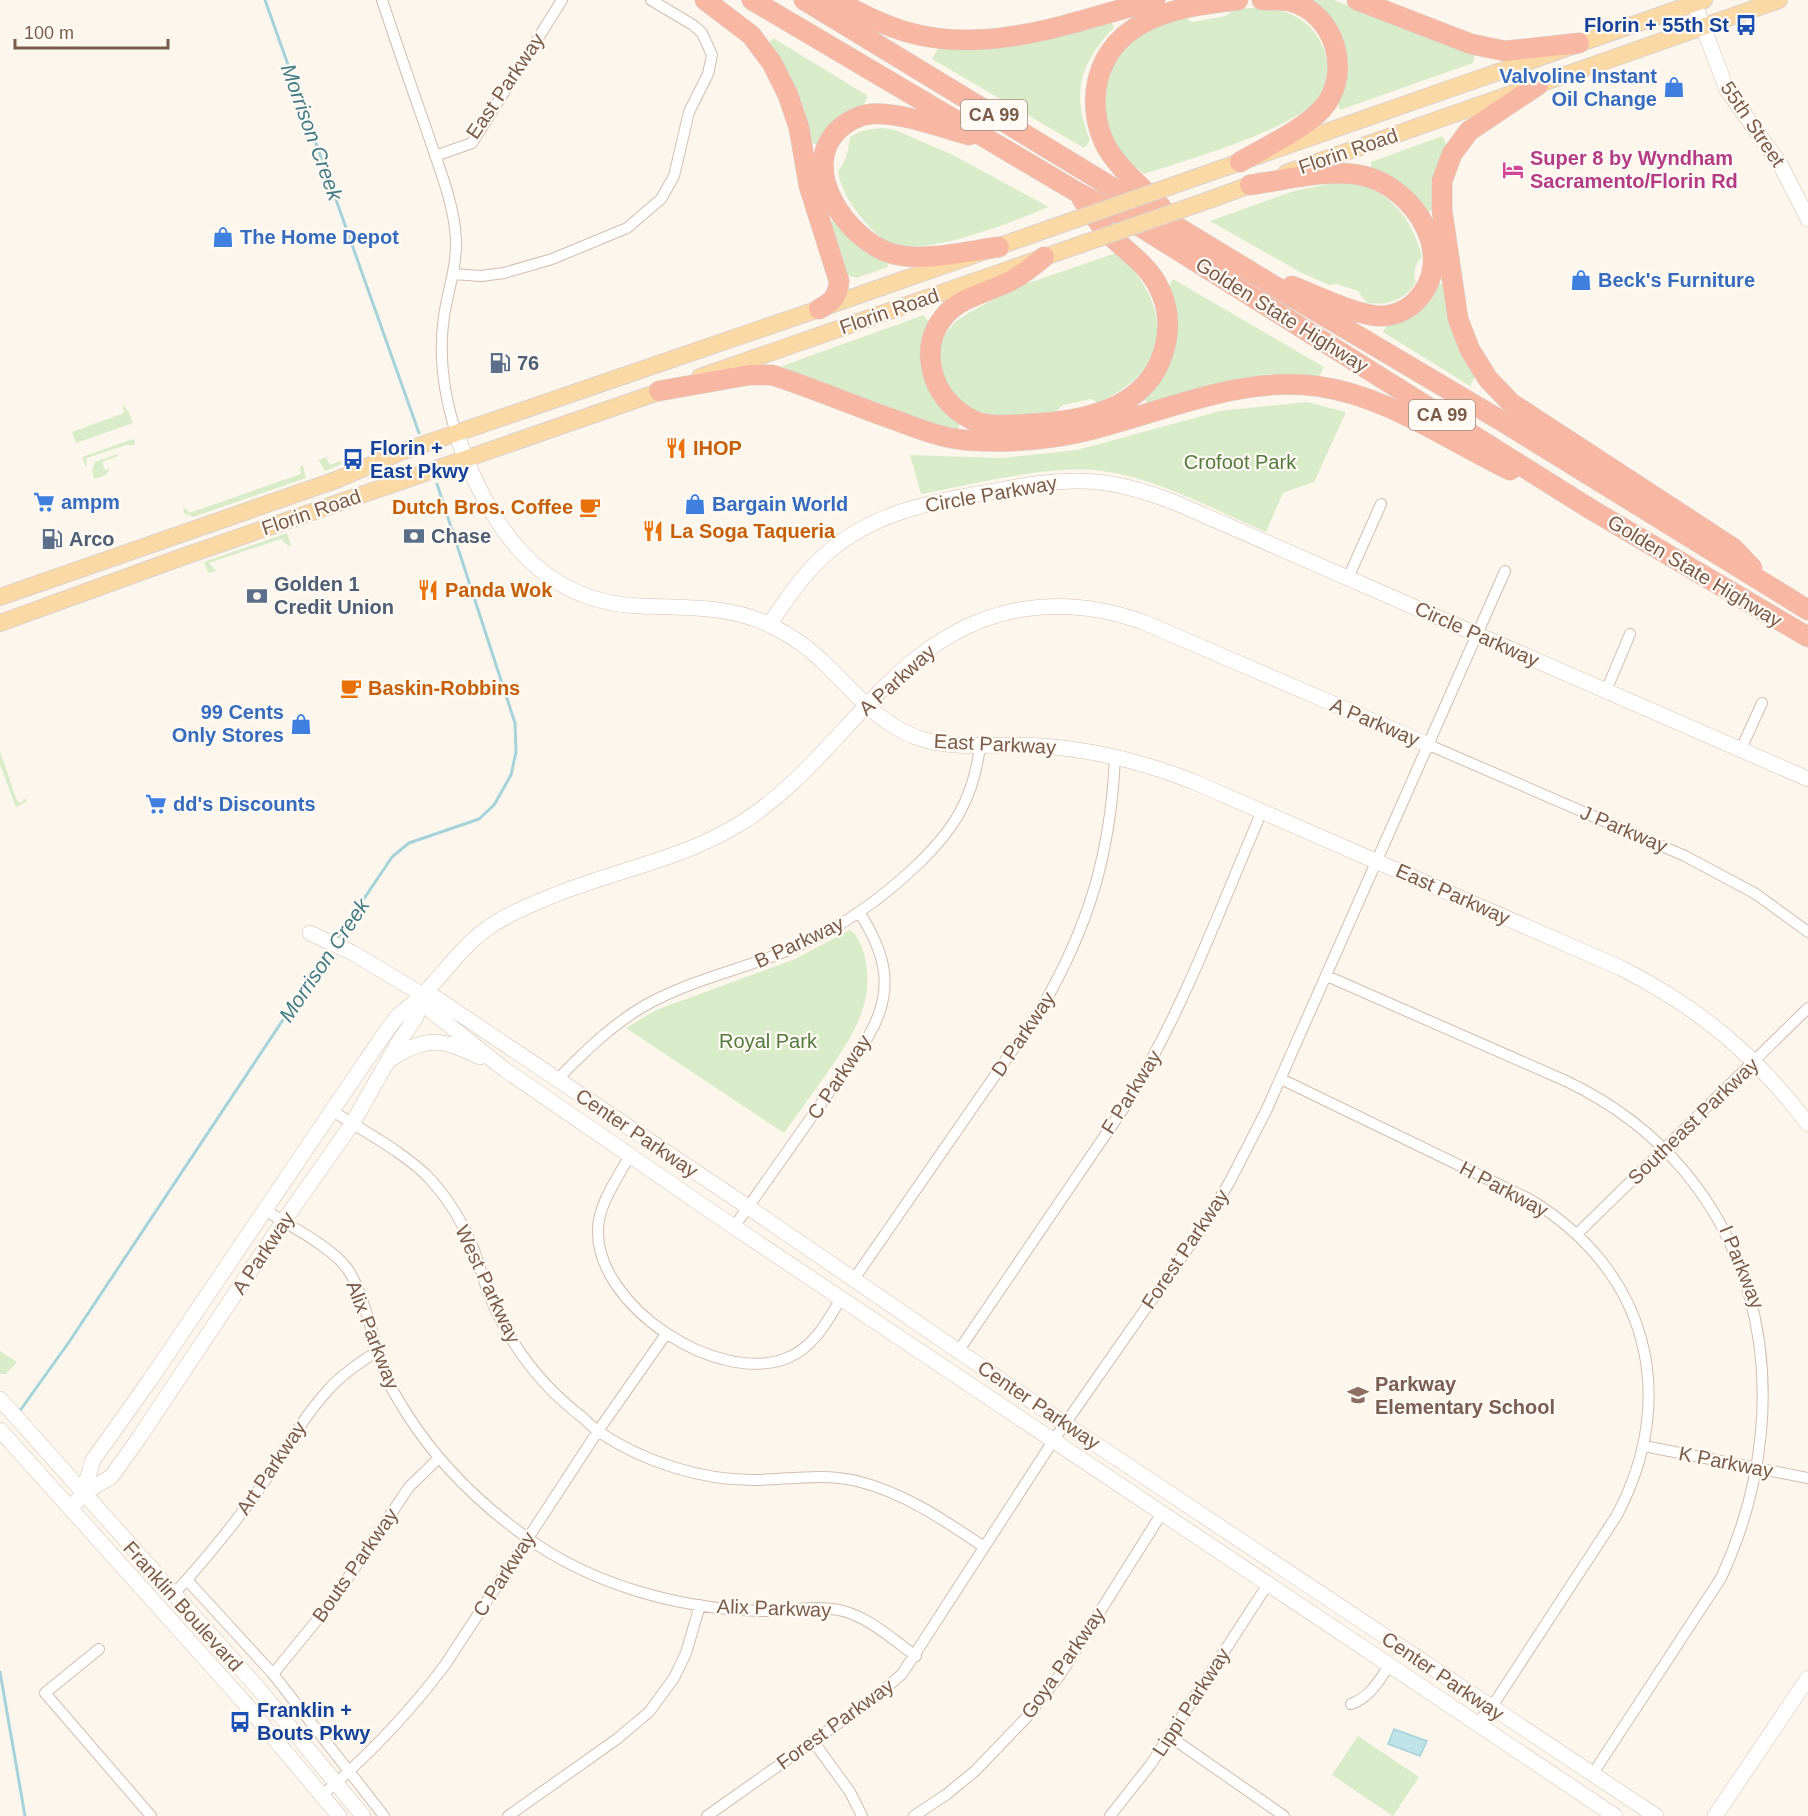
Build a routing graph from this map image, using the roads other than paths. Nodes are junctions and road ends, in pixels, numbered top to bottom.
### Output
1 (382, 0) edge
2 (562, 0) edge
3 (651, 0) edge
4 (705, 0) edge
5 (752, 0) edge
6 (804, 0) edge
7 (835, 0) edge
8 (1155, 0) edge
9 (1238, 0) edge
10 (1262, 0) edge
11 (1357, 0) edge
12 (1779, 0) edge
13 (1697, 1) edge
14 (1702, 26) junction
15 (1579, 43) junction
16 (1538, 85) junction
17 (993, 142) junction
18 (435, 156) junction
19 (1240, 162) junction
20 (1250, 185) junction
21 (1077, 192) junction
22 (1808, 219) edge
23 (1183, 231) junction
24 (999, 247) junction
25 (1044, 257) junction
26 (1246, 268) junction
27 (453, 274) junction
28 (819, 309) junction
29 (659, 391) junction
30 (456, 433) junction
31 (465, 458) junction
32 (1381, 504) dead end
33 (1592, 510) junction
34 (1505, 571) dead end
35 (1348, 578) junction
36 (1772, 589) junction
37 (0, 597) edge
38 (1808, 610) edge
39 (0, 623) edge
40 (769, 625) junction
41 (1477, 634) junction
42 (1630, 634) dead end
43 (1808, 637) edge
44 (1606, 691) junction
45 (1761, 703) dead end
46 (867, 705) junction
47 (980, 745) junction
48 (1429, 745) junction
49 (1741, 749) junction
50 (1115, 756) junction
51 (1808, 779) edge
52 (1262, 811) junction
53 (1377, 861) junction
54 (859, 912) junction
55 (1808, 932) edge
56 (310, 933) dead end
57 (1327, 976) junction
58 (423, 995) junction
59 (1808, 1008) edge
60 (389, 1060) junction
61 (1754, 1061) junction
62 (504, 1069) junction
63 (1281, 1079) junction
64 (558, 1080) junction
65 (332, 1110) junction
66 (352, 1124) junction
67 (1808, 1124) edge
68 (1665, 1147) junction
69 (630, 1155) junction
70 (748, 1207) junction
71 (265, 1210) junction
72 (283, 1222) junction
73 (734, 1227) junction
74 (1578, 1233) junction
75 (854, 1279) junction
76 (841, 1298) junction
77 (666, 1334) junction
78 (958, 1350) junction
79 (378, 1351) junction
80 (0, 1399) edge
81 (1065, 1424) junction
82 (0, 1430) edge
83 (598, 1431) junction
84 (1053, 1441) junction
85 (1644, 1446) junction
86 (439, 1458) junction
87 (1764, 1469) junction
88 (1808, 1479) edge
89 (83, 1493) junction
90 (71, 1508) junction
91 (1162, 1513) junction
92 (527, 1538) junction
93 (984, 1547) junction
94 (187, 1580) junction
95 (1268, 1584) junction
96 (173, 1595) junction
97 (700, 1605) junction
98 (99, 1649) dead end
99 (916, 1656) junction
100 (1389, 1666) junction
101 (273, 1674) junction
102 (1808, 1678) edge
103 (1351, 1704) dead end
104 (1491, 1708) junction
105 (1476, 1724) junction
106 (1169, 1736) junction
107 (813, 1741) junction
108 (350, 1770) junction
109 (1592, 1775) junction
110 (336, 1783) junction
111 (321, 1796) junction
112 (1270, 1812) edge
113 (151, 1816) edge
114 (339, 1816) edge
115 (363, 1816) edge
116 (384, 1816) edge
117 (508, 1816) edge
118 (707, 1816) edge
119 (862, 1816) edge
120 (914, 1816) edge
121 (1110, 1816) edge
122 (1284, 1816) edge
123 (1615, 1816) edge
124 (1656, 1816) edge
125 (1715, 1816) edge

1 - 18 street, East Parkway
2 - 18 street, East Parkway
3 - 27 street
4 - 28 highway
5 - 17 highway, Golden State Highway / CA 99
6 - 23 highway, Golden State Highway / CA 99
7 - 8 highway
9 - 23 highway
10 - 19 highway
11 - 15 highway
12 - 14 main road, Florin Road
13 - 14 street, 55th Street
13 - 15 main road, Florin Road
14 - 16 main road, Florin Road
14 - 22 street, 55th Street
15 - 19 main road, Florin Road
16 - 20 main road, Florin Road
16 - 36 highway
17 - 21 highway, Golden State Highway / CA 99
17 - 24 highway
18 - 27 street, East Parkway
19 - 24 main road, Florin Road, bridge
20 - 25 main road, Florin Road, bridge
20 - 26 highway
21 - 25 highway
21 - 33 highway, Golden State Highway / CA 99
23 - 26 highway, Golden State Highway / CA 99
24 - 28 main road, Florin Road
25 - 29 main road, Florin Road
26 - 36 highway, Golden State Highway / CA 99
27 - 30 street, East Parkway
28 - 30 main road, Florin Road
29 - 31 main road, Florin Road
29 - 33 highway
30 - 31 street, East Parkway
30 - 37 main road, Florin Road
31 - 39 main road, Florin Road
31 - 40 street, East Parkway
32 - 35 street
33 - 43 highway, Golden State Highway / CA 99
34 - 41 street, Forest Parkway
35 - 40 street, Circle Parkway
35 - 41 street, Circle Parkway
36 - 38 highway, Golden State Highway / CA 99
40 - 46 street, East Parkway
41 - 44 street, Circle Parkway
41 - 48 street, Forest Parkway
42 - 44 street
44 - 49 street, Circle Parkway
45 - 49 street
46 - 47 street, East Parkway
46 - 48 street, A Parkway
46 - 58 street, A Parkway
47 - 50 street, East Parkway
47 - 54 street, B Parkway
48 - 53 street, Forest Parkway
48 - 55 street, J Parkway
49 - 51 street, Circle Parkway
50 - 52 street, East Parkway
50 - 75 street, D Parkway
52 - 53 street, East Parkway
52 - 78 street, F Parkway
53 - 57 street, Forest Parkway
53 - 61 street, East Parkway
54 - 64 street, B Parkway
54 - 70 street, C Parkway
56 - 58 street, Center Parkway
57 - 63 street, Forest Parkway
57 - 68 street, I Parkway
58 - 60 street, A Parkway
58 - 62 street, Center Parkway
58 - 64 street, Center Parkway
58 - 65 street, A Parkway
59 - 61 street, Southeast Parkway
60 - 62 street
60 - 66 street, A Parkway
61 - 67 street, East Parkway
61 - 68 street, Southeast Parkway
62 - 69 street, Center Parkway
63 - 74 street, H Parkway
63 - 81 street, Forest Parkway
64 - 70 street, Center Parkway
65 - 66 street, West Parkway
65 - 71 street, A Parkway
66 - 72 street, A Parkway
66 - 83 street, West Parkway
68 - 74 street, Southeast Parkway
68 - 87 street, I Parkway
69 - 73 street, Center Parkway
69 - 77 street
70 - 73 street, C Parkway
70 - 75 street, Center Parkway
71 - 72 street, Alix Parkway
71 - 89 street, A Parkway
72 - 79 street, Alix Parkway
72 - 89 street, A Parkway
73 - 76 street, Center Parkway
74 - 85 street, H Parkway
75 - 78 street, Center Parkway
76 - 77 street
76 - 84 street, Center Parkway
77 - 83 street, C Parkway
78 - 81 street, Center Parkway
79 - 86 street, Alix Parkway
79 - 94 street, Art Parkway
80 - 89 street, Franklin Boulevard
81 - 84 street, Forest Parkway
81 - 104 street, Center Parkway
82 - 90 street, Franklin Boulevard
83 - 92 street, C Parkway
83 - 93 street, West Parkway
84 - 91 street, Center Parkway
84 - 93 street, Forest Parkway
85 - 87 street, K Parkway
85 - 104 street, H Parkway
86 - 92 street, Alix Parkway
86 - 101 street, Bouts Parkway
87 - 88 street, K Parkway
87 - 109 street, I Parkway
89 - 90 street, A Parkway
89 - 96 street, Franklin Boulevard
90 - 111 street, Franklin Boulevard
91 - 95 street, Center Parkway
91 - 120 street, Goya Parkway
92 - 97 street, Alix Parkway
92 - 108 street, C Parkway
93 - 99 street, Forest Parkway
94 - 96 street, Art Parkway
94 - 101 street
95 - 100 street, Center Parkway
95 - 106 street, Lippi Parkway
96 - 110 street, Franklin Boulevard
97 - 99 street, Alix Parkway
97 - 117 street
98 - 113 street
99 - 107 street, Forest Parkway
100 - 103 street, Center Parkway
100 - 105 street, Center Parkway
101 - 108 street
102 - 125 street
104 - 105 street, H Parkway
104 - 109 street, Center Parkway
105 - 123 street, Center Parkway
106 - 112 street
106 - 121 street, Lippi Parkway
107 - 118 street, Forest Parkway
107 - 119 street
108 - 110 street, C Parkway
108 - 116 street
109 - 124 street, Center Parkway
110 - 111 street, C Parkway
110 - 115 street, Franklin Boulevard
111 - 114 street, Franklin Boulevard
112 - 122 street

